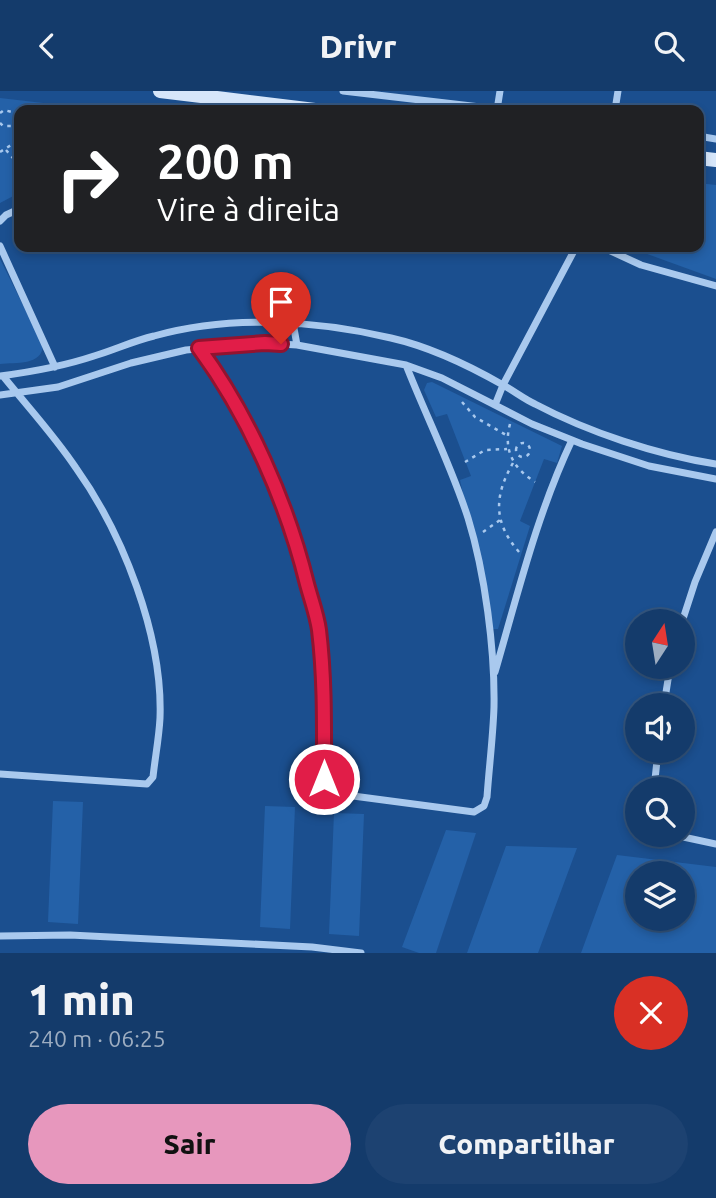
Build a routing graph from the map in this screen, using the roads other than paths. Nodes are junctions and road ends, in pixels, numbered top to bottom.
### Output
1 (160, 91) edge
2 (343, 91) edge
3 (383, 93) edge
4 (263, 97) edge
5 (296, 105) edge
6 (466, 105) edge
7 (0, 246) edge
8 (573, 252) edge
9 (613, 252) edge
10 (716, 286) edge
11 (293, 323) junction
12 (297, 345) junction
13 (199, 348) junction
14 (406, 365) junction
15 (55, 367) junction
16 (1, 376) edge
17 (503, 385) junction
18 (16, 393) junction
19 (0, 395) edge
20 (495, 405) junction
21 (572, 440) junction
22 (716, 464) edge
23 (716, 479) edge
24 (716, 532) edge
25 (686, 609) edge
26 (494, 678) junction
27 (0, 774) edge
28 (695, 840) edge
29 (716, 844) edge
30 (0, 936) edge
31 (361, 953) edge

1 - 4 street
2 - 3 street
3 - 6 street
4 - 5 street
7 - 15 street
8 - 17 street
9 - 10 street
11 - 12 street
11 - 15 street
11 - 17 street
12 - 13 street
12 - 14 street
13 - 18 street
13 - 26 street
14 - 20 street
14 - 26 street
15 - 16 street
16 - 18 street
17 - 20 street
17 - 22 street
18 - 19 street
18 - 27 street
20 - 21 street
21 - 23 street
21 - 26 street
24 - 25 street
28 - 29 street
30 - 31 street

